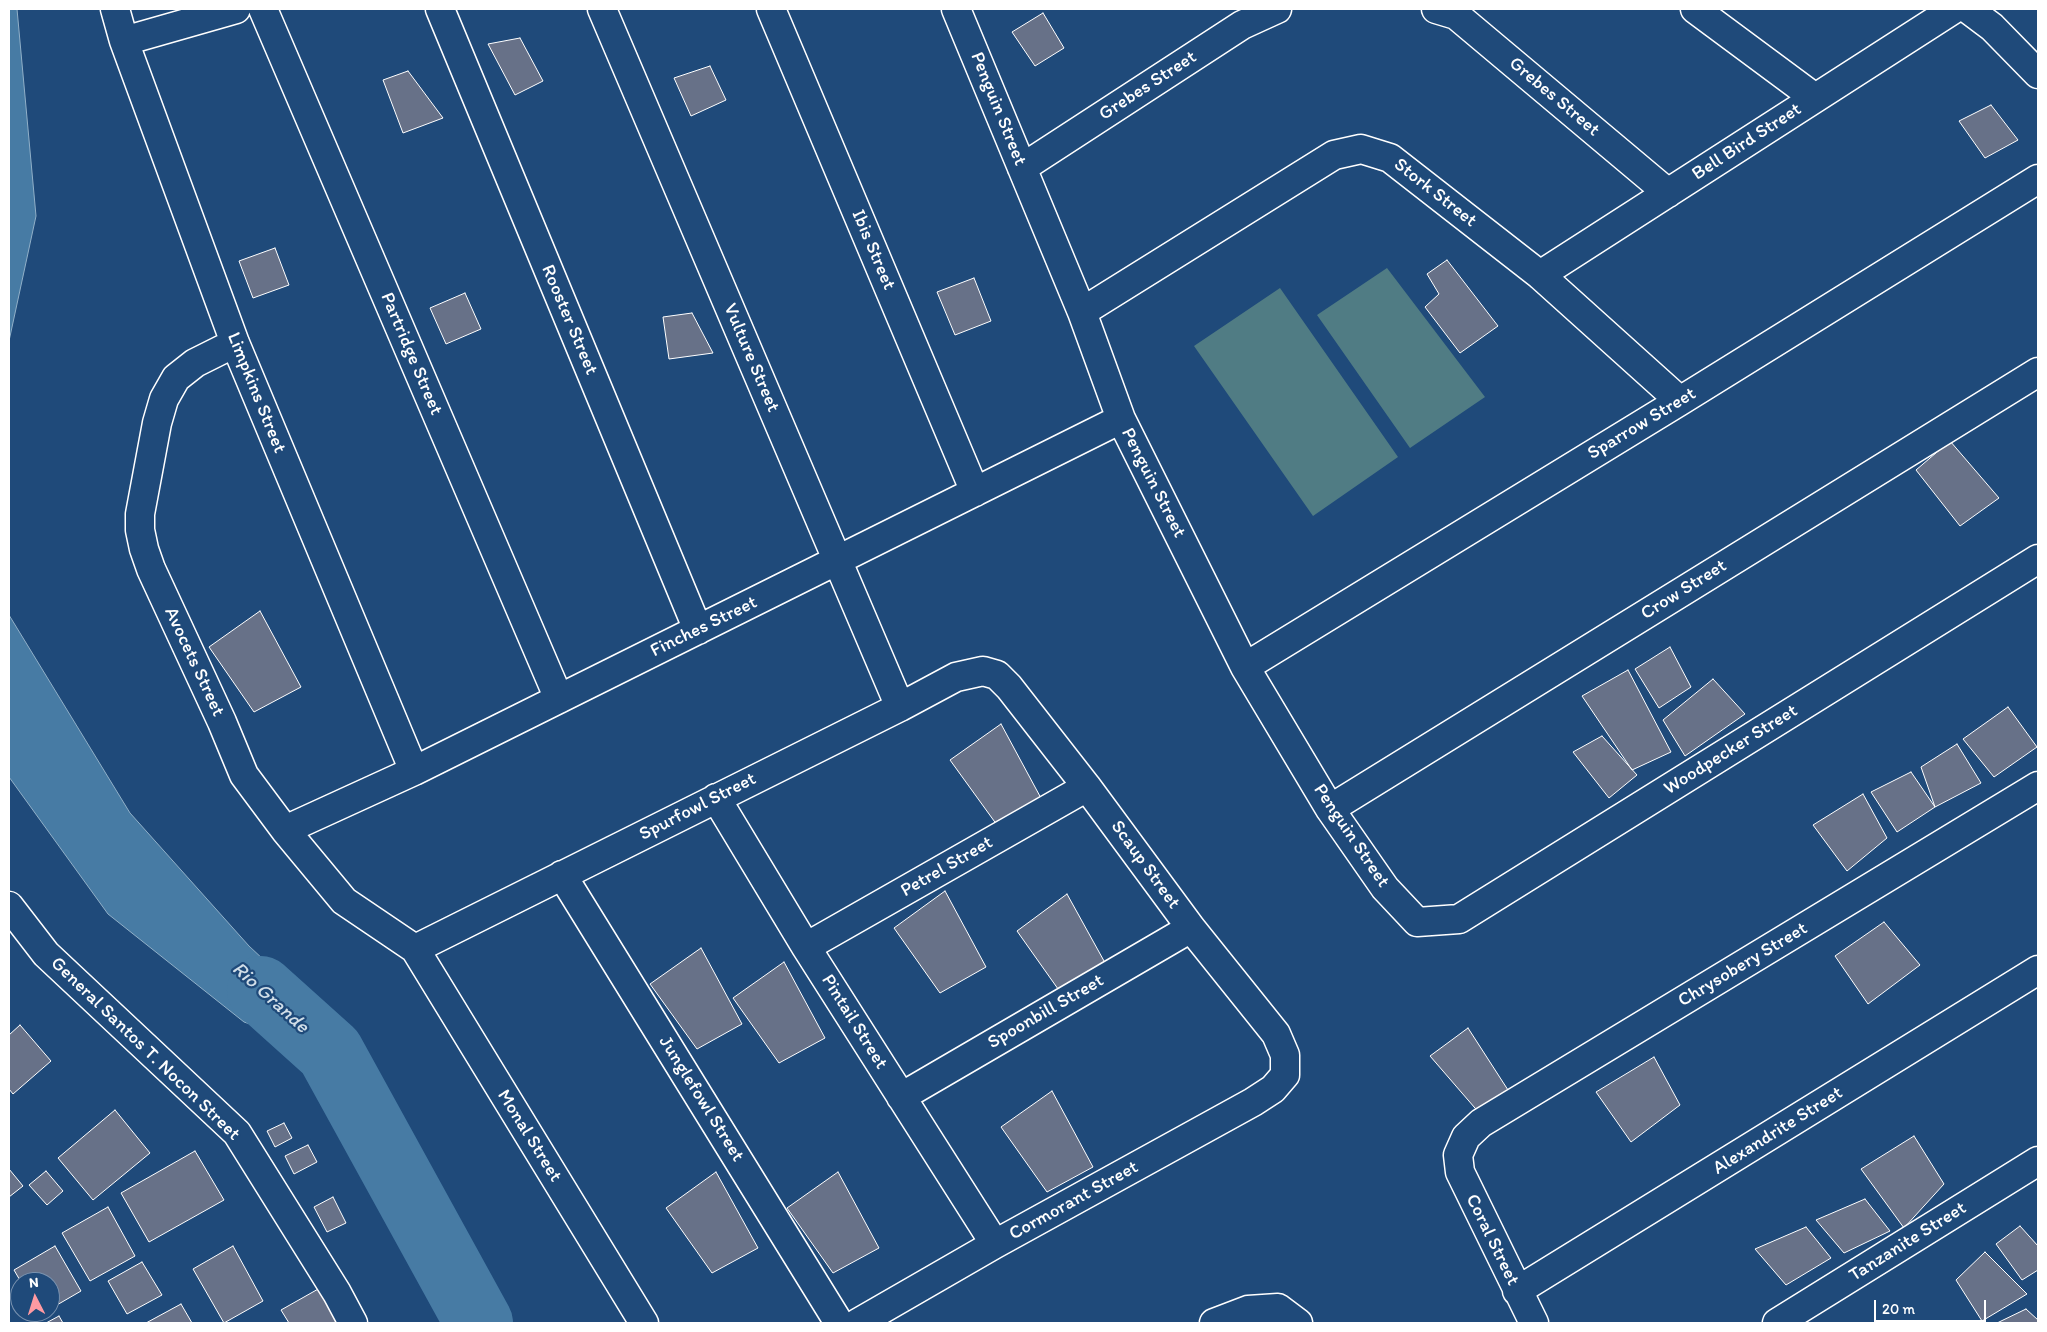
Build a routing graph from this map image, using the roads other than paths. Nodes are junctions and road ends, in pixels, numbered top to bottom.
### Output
1 (115, 9) edge
2 (236, 9) edge
3 (263, 9) edge
4 (440, 9) edge
5 (602, 9) edge
6 (771, 9) edge
7 (1277, 9) edge
8 (1436, 9) edge
9 (1695, 9) edge
10 (1954, 9) edge
11 (1968, 9) edge
12 (959, 10) edge
13 (124, 41) junction
14 (2038, 74) edge
15 (1815, 98) junction
16 (1022, 168) junction
17 (2038, 179) edge
18 (1668, 192) junction
19 (1540, 275) junction
20 (1082, 312) junction
21 (235, 343) junction
22 (2038, 372) edge
23 (1680, 401) junction
24 (1121, 419) junction
25 (975, 492) junction
26 (2038, 559) edge
27 (837, 561) junction
28 (698, 630) junction
29 (1245, 667) junction
30 (983, 671) joint
31 (559, 699) junction
32 (900, 707) junction
33 (414, 771) junction
34 (2038, 786) edge
35 (1087, 787) junction
36 (716, 798) junction
37 (1330, 809) junction
38 (285, 830) junction
39 (562, 875) junction
40 (9, 906) edge
41 (1417, 922) joint
42 (1191, 928) junction
43 (806, 947) junction
44 (415, 949) junction
45 (2038, 970) edge
46 (1285, 1074) joint
47 (901, 1097) junction
48 (1458, 1155) joint
49 (2038, 1161) edge
50 (994, 1244) junction
51 (1517, 1291) junction
52 (1288, 1316) edge
53 (353, 1323) edge
54 (644, 1323) edge
55 (839, 1323) edge
56 (858, 1323) edge
57 (1214, 1323) edge
58 (1534, 1323) edge
59 (1777, 1323) edge

1 - 13 street, Limpkins Street
2 - 13 street
3 - 31 street, Partridge Street
4 - 28 street, Rooster Street
5 - 27 street, Vulture Street
6 - 25 street, Ibis Street
7 - 16 street, Grebes Street
8 - 18 street, Grebes Street
9 - 15 street
10 - 15 street, Bell Bird Street
11 - 14 street
12 - 16 street, Penguin Street
13 - 21 street, Limpkins Street
15 - 18 street, Bell Bird Street
16 - 20 street, Penguin Street
17 - 23 street, Sparrow Street
18 - 19 street, Bell Bird Street
19 - 20 street, Stork Street
19 - 23 street, Stork Street
20 - 24 street, Penguin Street
21 - 33 street, Limpkins Street
21 - 38 street, Avocets Street
22 - 37 street, Crow Street
23 - 29 street, Sparrow Street
24 - 25 street, Finches Street
24 - 29 street, Penguin Street
25 - 27 street, Finches Street
26 - 41 street, Woodpecker Street
27 - 28 street, Finches Street
27 - 32 street, Vulture Street
28 - 31 street, Finches Street
29 - 37 street, Penguin Street
30 - 32 street, Spurfowl Street
30 - 35 street, Scaup Street
31 - 33 street, Finches Street
32 - 36 street, Spurfowl Street
33 - 38 street, Finches Street
34 - 48 street, Chrysobery Street
35 - 42 street, Scaup Street
35 - 43 street, Petrel Street
36 - 39 street, Spurfowl Street
36 - 43 street, Pintail Street
37 - 41 street, Penguin Street
38 - 44 street, Avocets Street
39 - 44 street, Spurfowl Street
39 - 55 street, Junglefowl Street
40 - 53 street, General Santos T. Nocon Street
42 - 46 street, Scaup Street
42 - 47 street, Spoonbill Street
43 - 47 street, Pintail Street
44 - 54 street, Monal Street
45 - 51 street, Alexandrite Street
46 - 50 street, Cormorant Street
47 - 50 street, Pintail Street
48 - 51 street, Coral Street
49 - 59 street, Tanzanite Street
50 - 56 street, Cormorant Street
51 - 58 street, Coral Street
52 - 57 street

